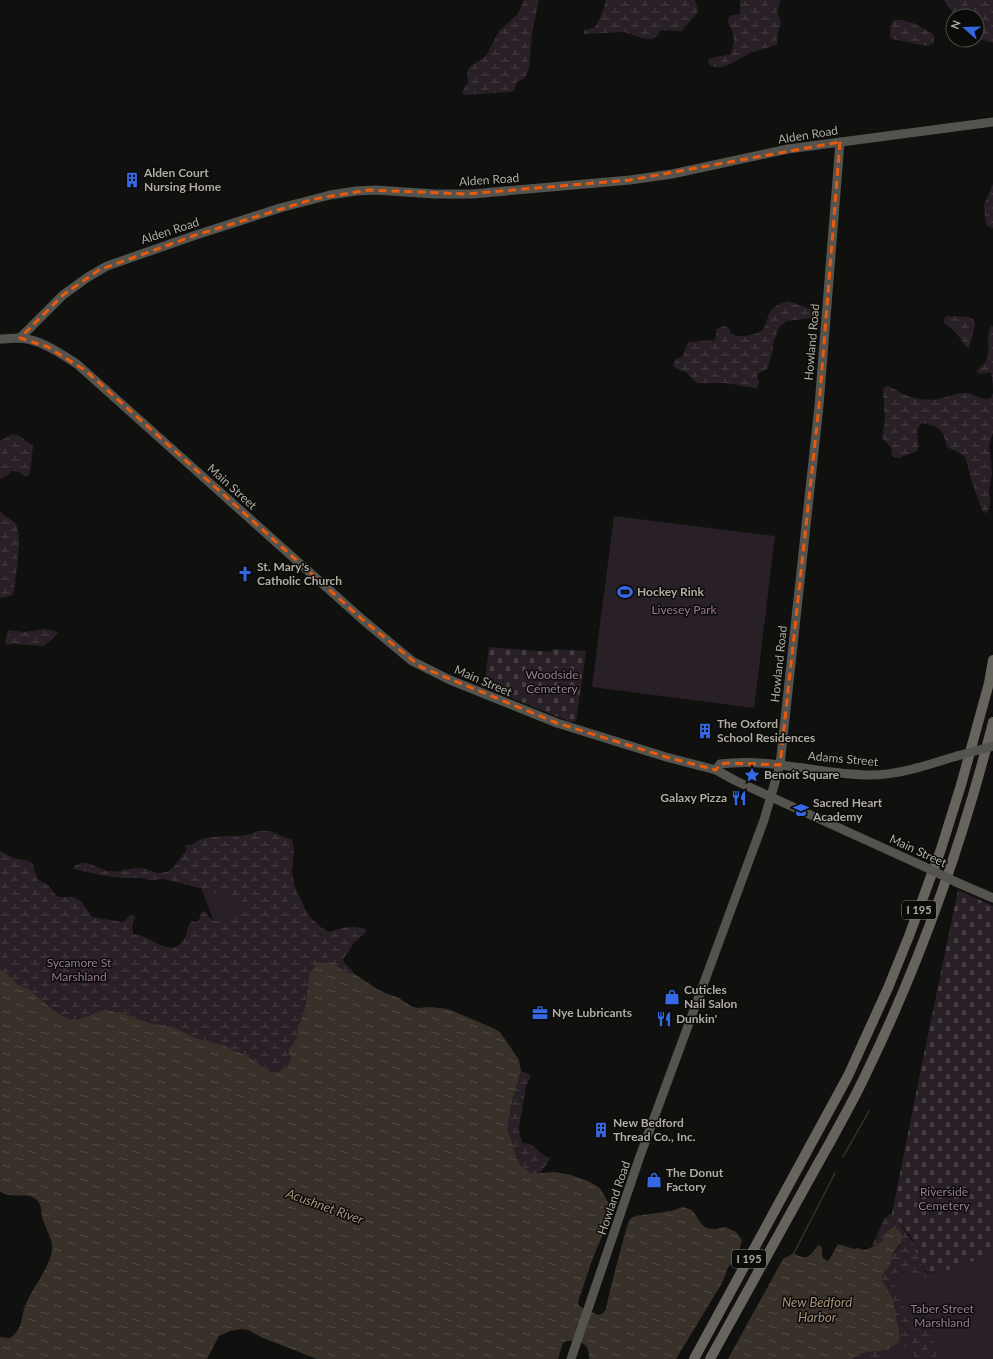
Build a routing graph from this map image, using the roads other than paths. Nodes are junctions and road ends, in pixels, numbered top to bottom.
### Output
1 (993, 122) edge
2 (840, 142) junction
3 (20, 338) junction
4 (0, 339) edge
5 (993, 660) edge
6 (993, 722) edge
7 (993, 746) edge
8 (780, 765) junction
9 (716, 770) junction
10 (771, 796) junction
11 (993, 898) edge
12 (571, 1359) edge
13 (694, 1359) edge
14 (710, 1359) edge

1 - 2 main road, Alden Road
2 - 3 main road, Alden Road
2 - 8 main road, Howland Road
3 - 4 main road
3 - 9 main road, Main Street
5 - 13 highway, I 195
6 - 14 highway, I 195
7 - 8 main road, Adams Street, bridge
8 - 9 main road, Adams Street
8 - 10 main road, Howland Road
9 - 10 main road, Main Street
10 - 11 main road, Main Street, bridge
10 - 12 main road, Howland Road

